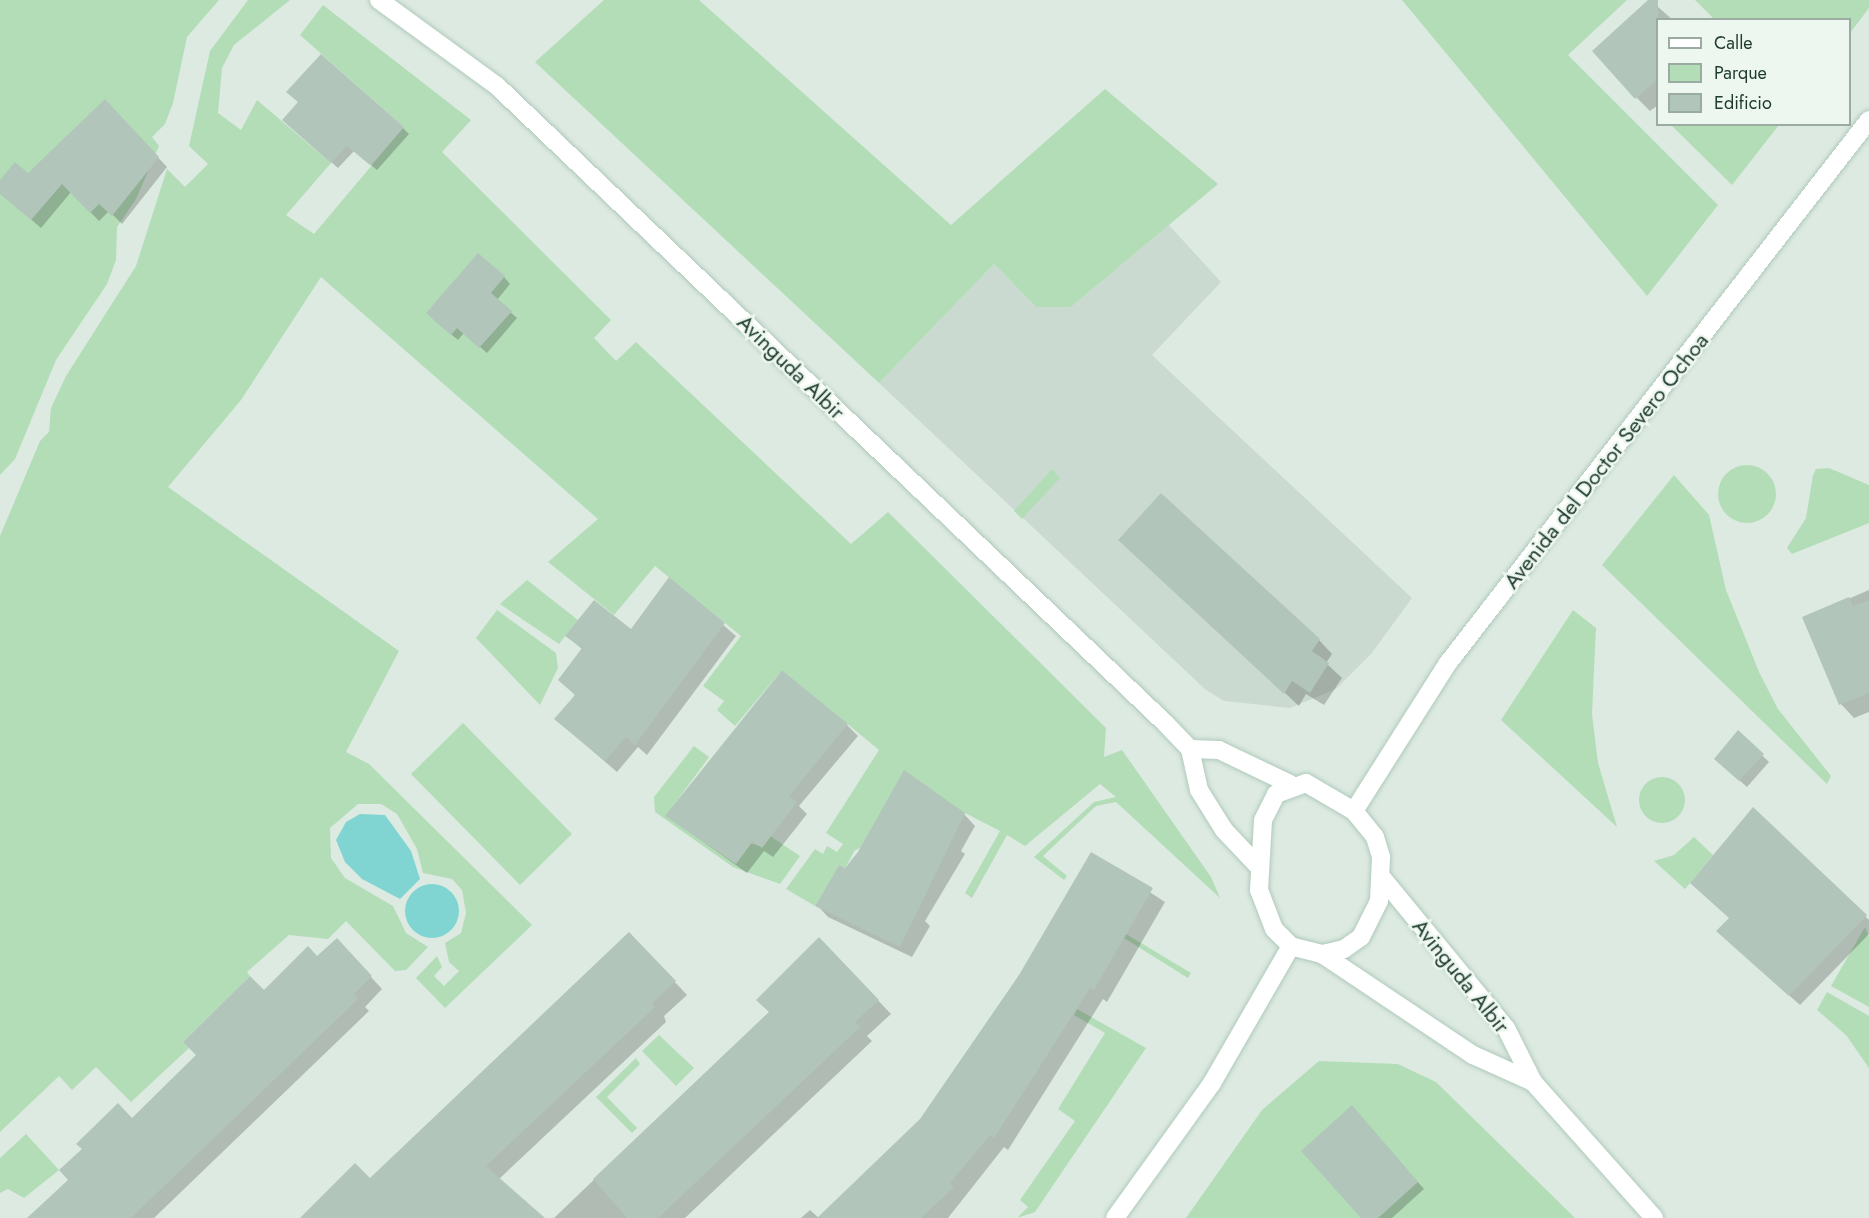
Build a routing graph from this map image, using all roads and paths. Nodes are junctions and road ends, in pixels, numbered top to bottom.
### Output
1 (379, 0) edge
2 (1869, 120) edge
3 (1190, 749) junction
4 (1290, 784) junction
5 (1354, 811) junction
6 (1258, 866) junction
7 (1383, 879) junction
8 (1291, 946) junction
9 (1323, 954) junction
10 (1533, 1082) junction
11 (1115, 1218) edge
12 (1654, 1218) edge

1 - 3 street, Avinguda Albir
2 - 5 street, Avenida del Doctor Severo Ochoa
3 - 4 street
3 - 6 street
4 - 5 street
4 - 6 street
5 - 7 street
6 - 8 street
7 - 9 street
7 - 10 street, Avinguda Albir
8 - 9 street
8 - 11 street
9 - 10 street, Avinguda Albir
10 - 12 street

